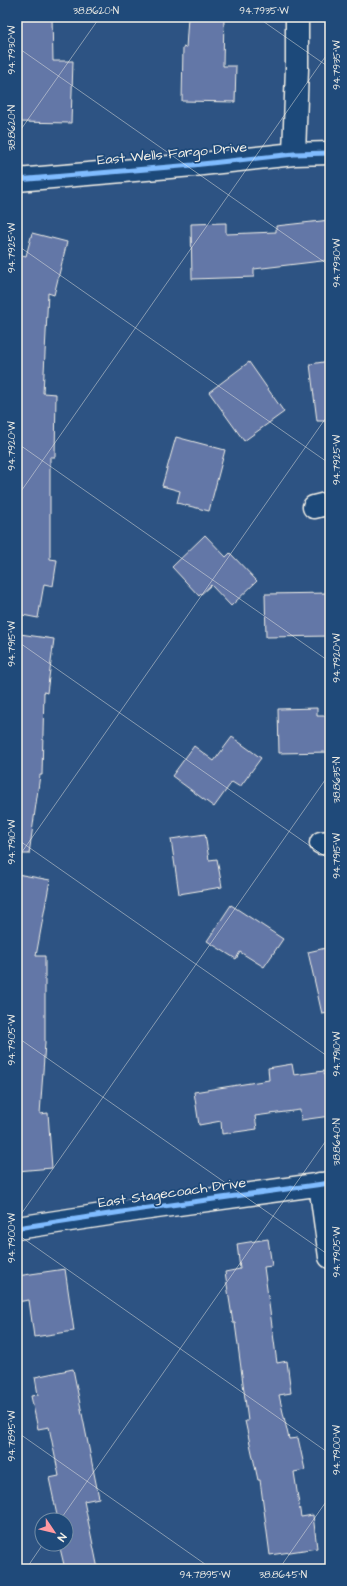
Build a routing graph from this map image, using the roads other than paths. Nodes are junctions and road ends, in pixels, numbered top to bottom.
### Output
1 (297, 17) edge
2 (330, 153) edge
3 (294, 154) junction
4 (17, 180) edge
5 (325, 1183) edge
6 (17, 1228) edge
7 (330, 1257) edge

1 - 3 street
2 - 3 street, East Wells Fargo Drive
3 - 4 street, East Wells Fargo Drive
5 - 6 street, East Stagecoach Drive
5 - 7 street

